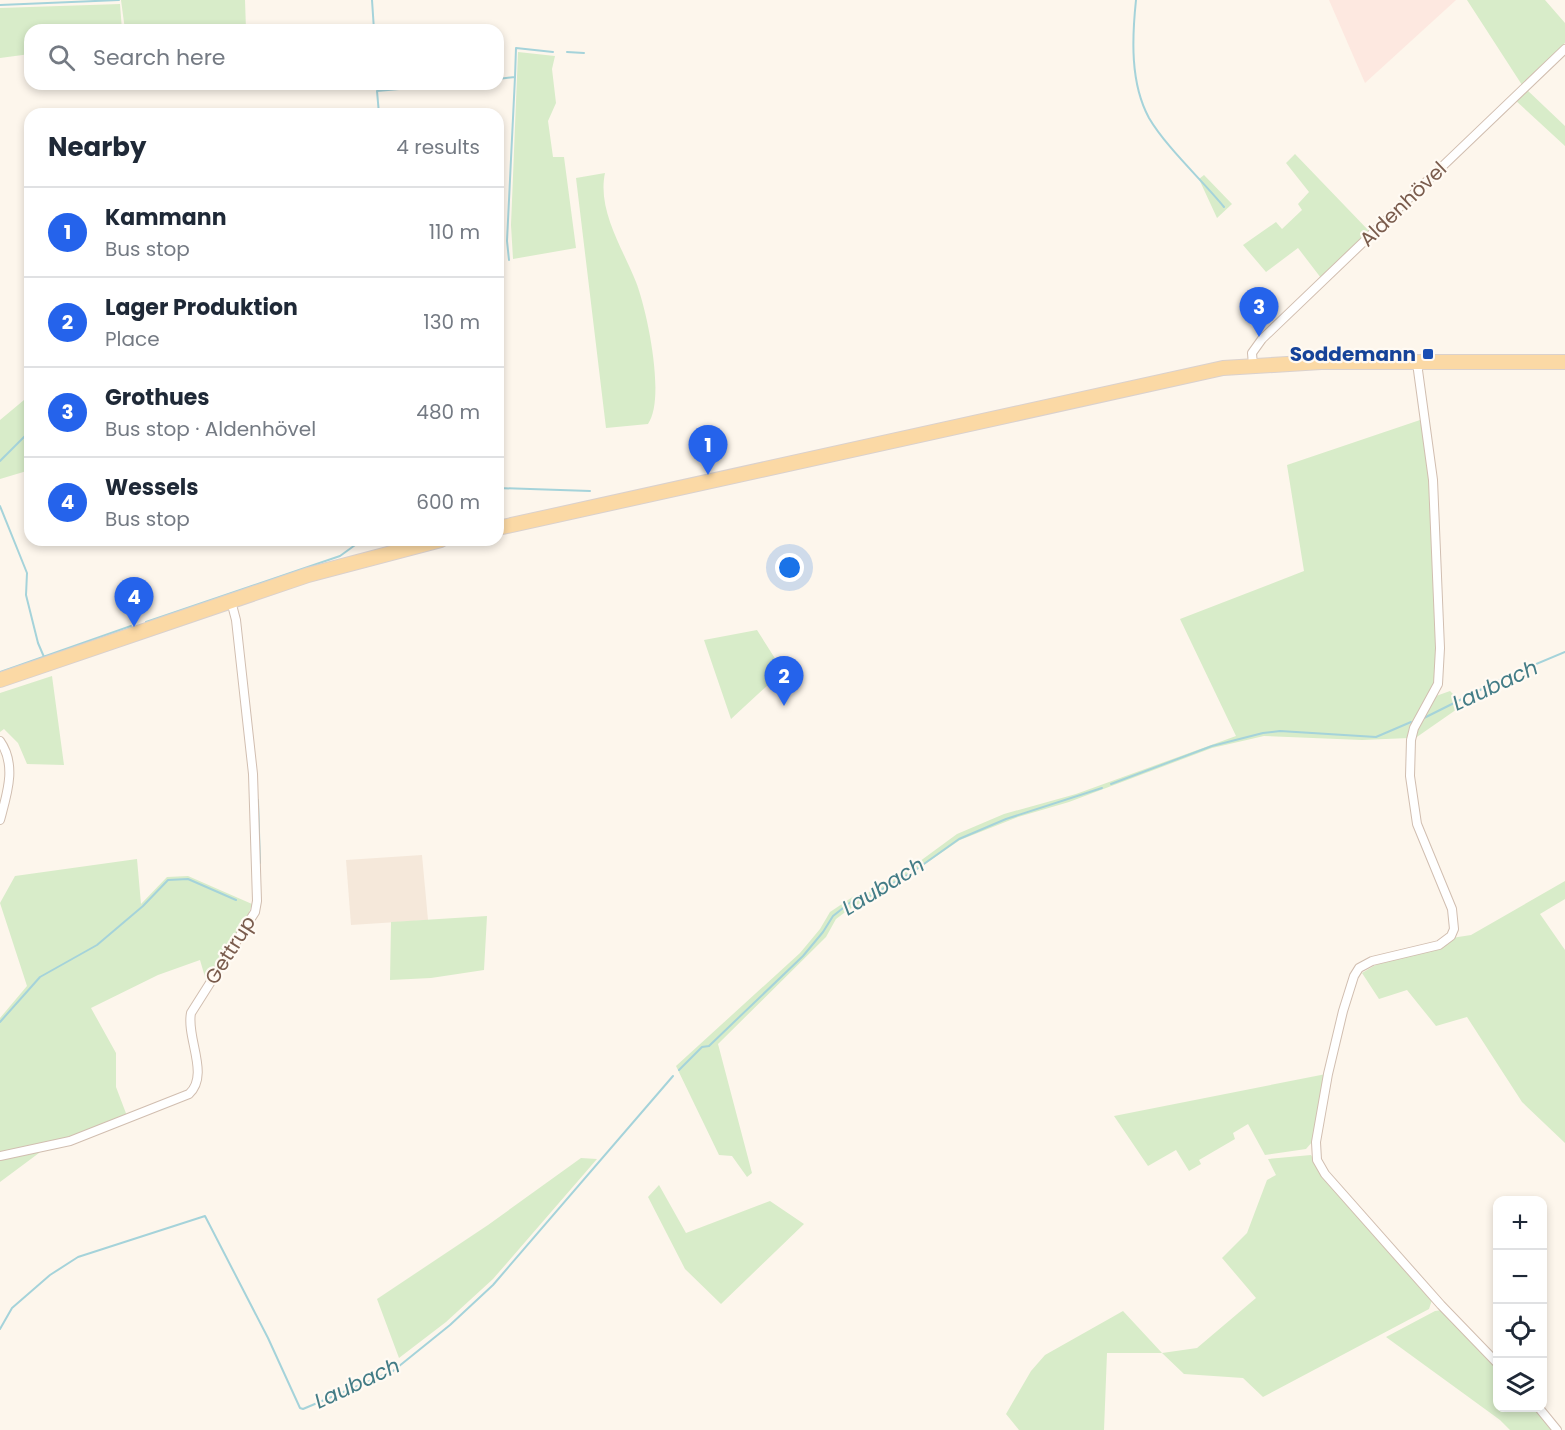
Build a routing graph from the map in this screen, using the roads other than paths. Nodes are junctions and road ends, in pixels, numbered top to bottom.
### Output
1 (1565, 49) edge
2 (1565, 362) edge
3 (1417, 363) junction
4 (1253, 364) junction
5 (504, 527) edge
6 (417, 546) edge
7 (231, 601) junction
8 (0, 680) edge
9 (0, 741) edge
10 (0, 820) edge
11 (0, 1156) edge
12 (1493, 1360) edge
13 (1543, 1412) edge
14 (1557, 1430) edge

1 - 4 street, Aldenhövel
2 - 3 main road
3 - 4 main road
3 - 12 street
4 - 5 main road
6 - 7 main road
7 - 8 main road
7 - 11 street, Gettrup
9 - 10 street
13 - 14 street

